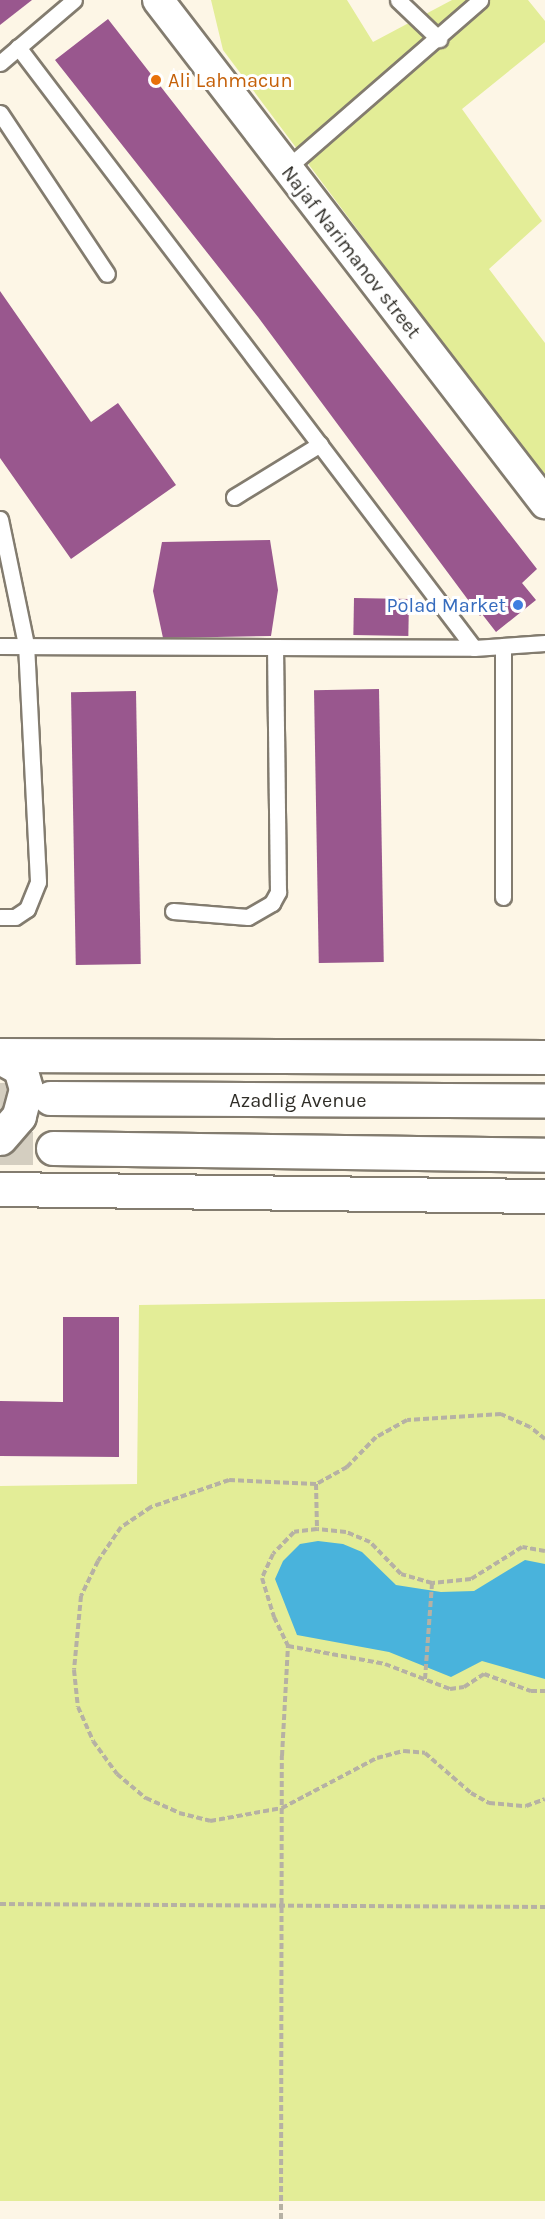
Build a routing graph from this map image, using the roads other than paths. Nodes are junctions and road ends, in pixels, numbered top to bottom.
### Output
1 (74, 0) edge
2 (158, 0) edge
3 (398, 0) edge
4 (480, 0) edge
5 (439, 39) junction
6 (18, 48) junction
7 (0, 63) edge
8 (0, 113) edge
9 (287, 168) junction
10 (107, 274) dead end
11 (320, 444) junction
12 (234, 497) dead end
13 (545, 503) edge
14 (0, 519) edge
15 (545, 643) edge
16 (26, 644) junction
17 (0, 646) edge
18 (503, 646) junction
19 (275, 647) junction
20 (474, 648) junction
21 (503, 897) dead end
22 (173, 911) dead end
23 (0, 917) edge
24 (0, 1056) edge
25 (545, 1057) edge
26 (50, 1098) tunnel mouth
27 (545, 1101) edge
28 (0, 1138) edge
29 (53, 1148) tunnel mouth
30 (545, 1155) edge
31 (0, 1164) edge
32 (0, 1189) edge
33 (39, 1190) junction
34 (545, 1196) edge

1 - 6 lane
2 - 9 street, Najaf Narimanov street
3 - 5 lane
4 - 5 lane
5 - 9 lane
6 - 7 lane
6 - 11 lane
8 - 10 lane
9 - 13 street, Najaf Narimanov street
11 - 12 lane
11 - 20 lane
14 - 16 lane
15 - 18 lane
16 - 17 lane
16 - 19 lane
16 - 23 lane
18 - 20 lane
18 - 21 lane
19 - 20 lane
19 - 22 lane
24 - 25 main road
24 - 28 main road
26 - 27 main road, Azadlig Avenue
29 - 30 main road
31 - 33 main road
32 - 33 main road
33 - 34 main road

